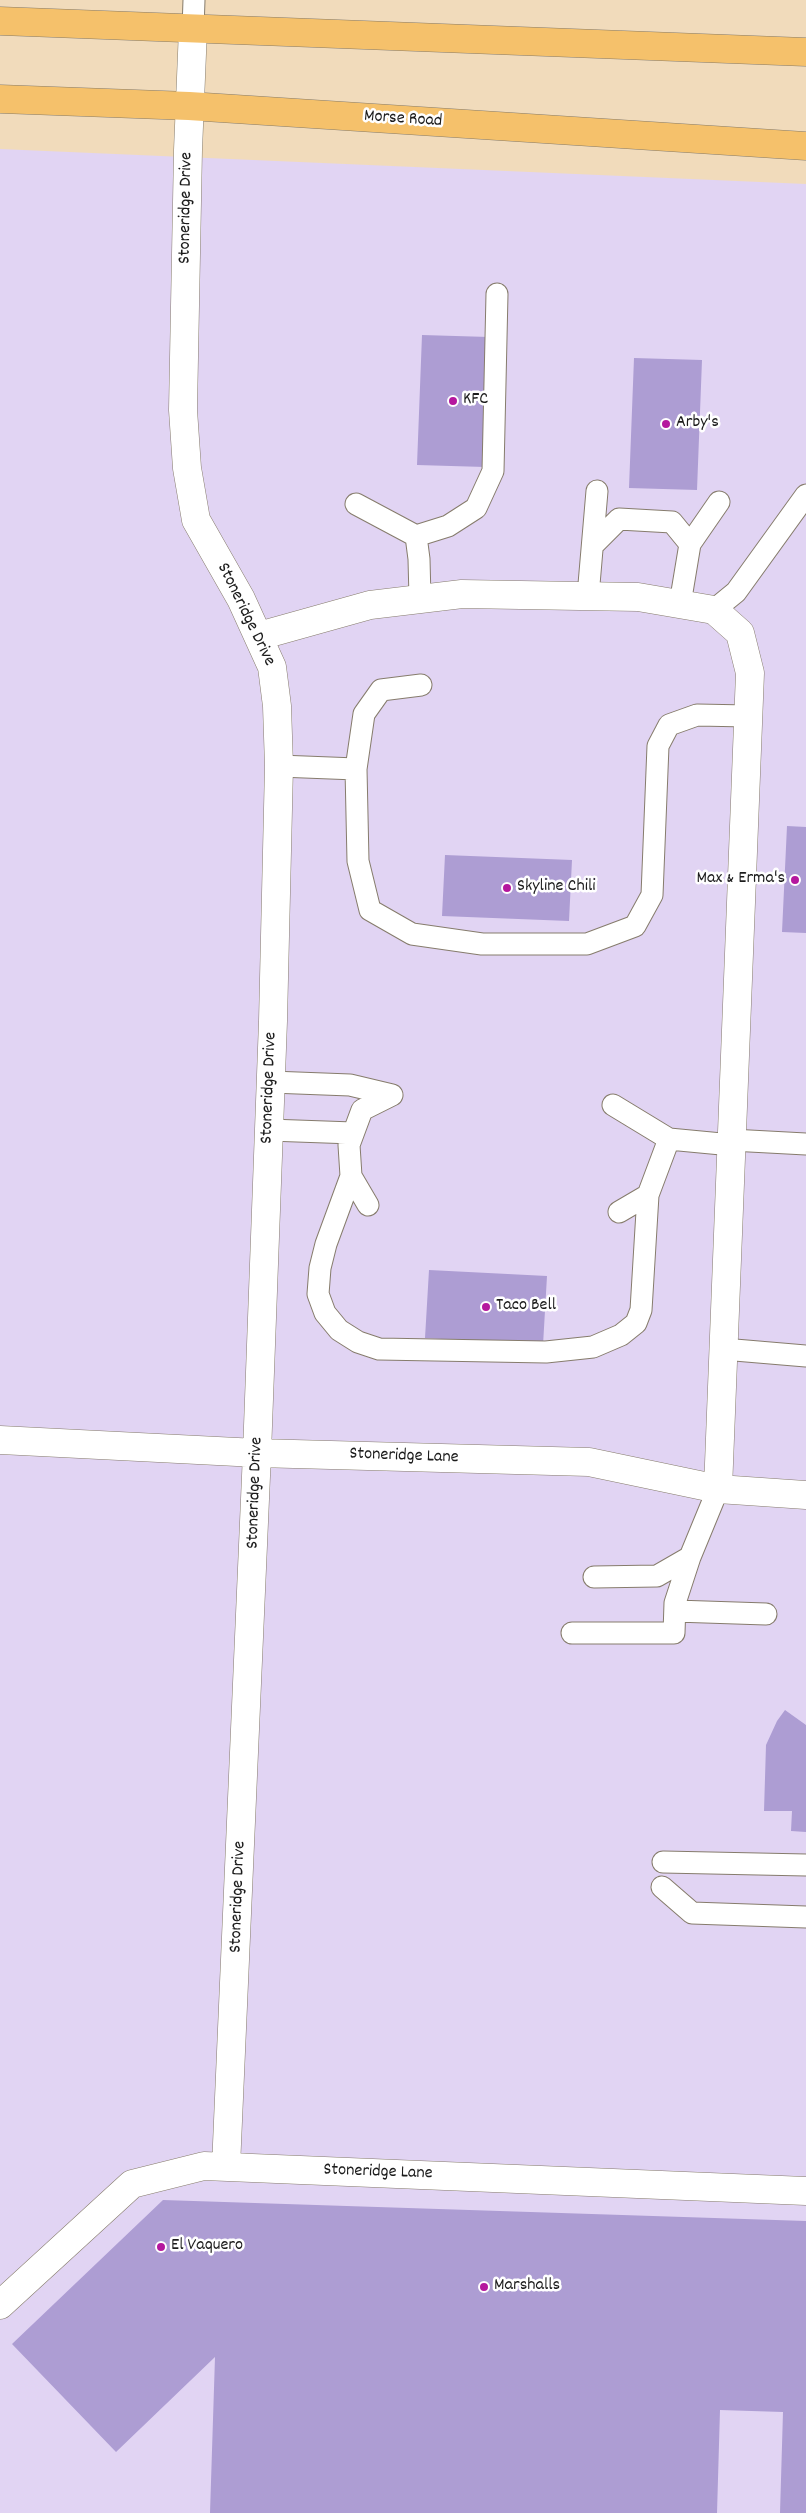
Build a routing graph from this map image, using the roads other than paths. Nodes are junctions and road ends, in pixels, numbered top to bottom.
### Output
1 (194, 0) edge
2 (0, 21) edge
3 (193, 29) junction
4 (806, 52) edge
5 (0, 99) edge
6 (189, 106) junction
7 (806, 146) edge
8 (497, 294) dead end
9 (597, 491) dead end
10 (806, 495) edge
11 (719, 502) dead end
12 (356, 504) dead end
13 (416, 536) junction
14 (690, 544) junction
15 (593, 545) junction
16 (588, 596) junction
17 (420, 598) junction
18 (680, 604) junction
19 (714, 610) junction
20 (259, 636) junction
21 (421, 685) dead end
22 (748, 716) junction
23 (279, 766) junction
24 (356, 776) junction
25 (271, 1082) junction
26 (613, 1105) dead end
27 (269, 1130) junction
28 (353, 1133) junction
29 (669, 1139) junction
30 (732, 1142) junction
31 (806, 1144) edge
32 (351, 1176) junction
33 (648, 1195) junction
34 (368, 1205) dead end
35 (619, 1212) dead end
36 (723, 1349) junction
37 (806, 1356) edge
38 (0, 1440) edge
39 (257, 1453) junction
40 (718, 1489) junction
41 (806, 1495) edge
42 (690, 1557) junction
43 (594, 1578) dead end
44 (675, 1611) junction
45 (766, 1614) dead end
46 (572, 1633) dead end
47 (663, 1862) dead end
48 (806, 1865) edge
49 (662, 1887) dead end
50 (806, 1917) edge
51 (226, 2166) junction
52 (806, 2191) edge
53 (0, 2305) edge

1 - 3 lane
2 - 3 main road
3 - 4 main road
3 - 6 street, Stoneridge Drive
5 - 6 main road, Morse Road
6 - 7 main road, Morse Road
6 - 20 street, Stoneridge Drive
8 - 13 lane
9 - 15 lane
10 - 19 lane
11 - 14 lane
12 - 13 lane
13 - 17 lane
14 - 15 lane
14 - 18 lane
15 - 16 lane
16 - 17 street
16 - 18 street
17 - 20 street
18 - 19 street
19 - 22 street
20 - 23 street, Stoneridge Drive
21 - 24 lane
22 - 24 lane
22 - 30 street
23 - 24 lane
23 - 25 street, Stoneridge Drive
25 - 27 street, Stoneridge Drive
25 - 28 lane
26 - 29 lane
27 - 28 lane
27 - 39 street, Stoneridge Drive
28 - 32 lane
29 - 30 lane
29 - 33 lane
30 - 31 lane
30 - 36 street
32 - 33 lane
32 - 34 lane
33 - 35 lane
36 - 37 lane
36 - 40 street
38 - 39 street, Stoneridge Lane
39 - 40 street, Stoneridge Lane
39 - 51 street, Stoneridge Drive
40 - 41 street, Stoneridge Lane
40 - 42 lane
42 - 43 lane
42 - 44 lane
44 - 45 lane
44 - 46 lane
47 - 48 lane
49 - 50 lane
51 - 52 street, Stoneridge Lane
51 - 53 street, Stoneridge Lane

